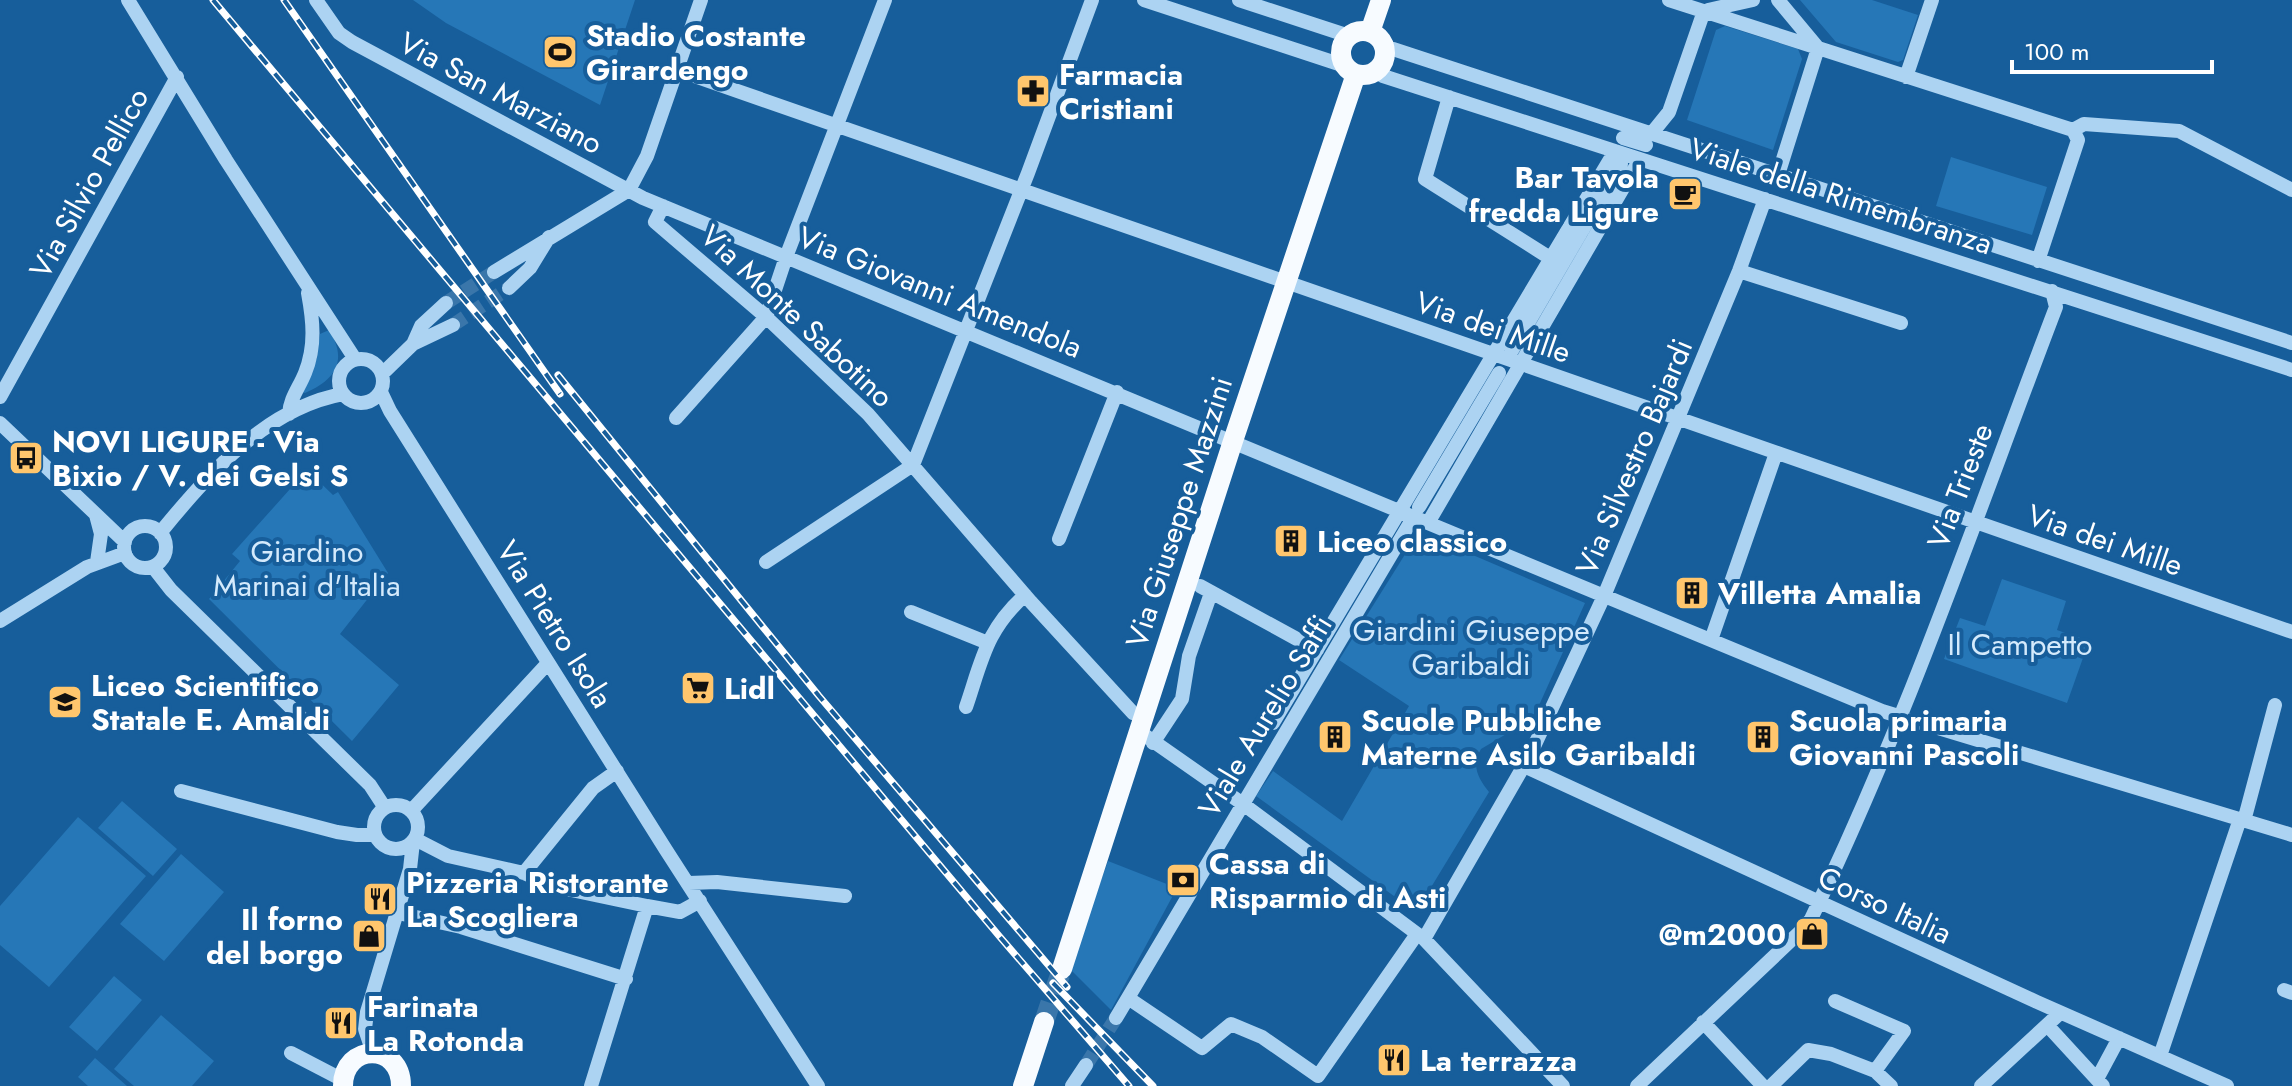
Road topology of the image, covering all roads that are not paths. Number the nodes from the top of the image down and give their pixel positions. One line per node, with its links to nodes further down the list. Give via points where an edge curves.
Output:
1 (128, 0): 20 (street)
2 (701, 0): 18 (street)
3 (885, 0): 23 (street)
4 (1092, 0): 29 (street)
5 (1144, 0): 19 (street, Viale della Rimembranza)
6 (1239, 0): 15 (street)
7 (1381, 0): 14 (main road)
8 (1669, 0): 13 (street)
9 (1753, 0): 13 (street)
10 (1778, 0): 17 (street)
11 (1932, 0): 21 (street)
12 (317, 2): 27 (street, Via San Marziano, via 352,42)
13 (1704, 11): 17 (street); 25 (street, via 1669,112)
14 (1370, 32): 15 (main road); 16 (main road)
15 (1349, 36): 19 (main road, via 1340,53)
16 (1384, 48): 19 (main road, via 1383,61); 25 (street, Viale della Rimembranza)
17 (1818, 48): 21 (street); 26 (street)
18 (677, 70): 23 (street, Via dei Mille); 27 (street, via 647,156)
19 (1358, 70): 22 (street, Viale della Rimembranza); 39 (main road, Via Giuseppe Mazzini)
20 (177, 77): 40 (street); 61 (street, Via Silvio Pellico)
21 (1906, 77): 24 (street)
22 (1449, 97): 25 (street, Viale della Rimembranza); 34 (street, via 1425,179)
23 (837, 125): 29 (street, Via dei Mille); 33 (street)
24 (2073, 130): 28 (street, via 2084,124 2179,131); 35 (street, via 2078,140)
25 (1633, 145): 26 (street, Viale della Rimembranza); 30 (street, Viale della Rimembranza); 34 (street); 51 (street); 54 (street)
26 (1778, 175): 35 (street, Viale della Rimembranza)
27 (629, 190): 31 (street, Via Giovanni Amendola); 32 (street)
28 (2292, 190)
29 (1020, 191): 39 (street, Via dei Mille); 48 (street)
30 (1765, 199): 37 (street, Via Silvestro Bajardi); 41 (street, Viale della Rimembranza)
31 (663, 206): 33 (street, Via Giovanni Amendola); 45 (street, Via Monte Sabotino, via 655,222)
32 (549, 237): 38 (street); 42 (street, via 530,268)
33 (786, 257): 45 (street); 48 (street, Via Giovanni Amendola)
34 (1550, 258): 52 (street)
35 (2037, 260): 36 (street, Viale della Rimembranza); 41 (street, via 2029,274)
36 (2069, 270): 43 (street, Via Trieste, via 2069,284); 49 (street, Viale della Rimembranza)
37 (1739, 271): 46 (street); 64 (street, Via Silvestro Bajardi)
38 (494, 272)
39 (1286, 283): 52 (street, Via dei Mille); 66 (main road, Via Giuseppe Mazzini)
40 (306, 284): 53 (street); 62 (street, via 314,324 311,349)
41 (2033, 285): 43 (street, Viale della Rimembranza)
42 (509, 288)
43 (2055, 292): 55 (street, Viale della Rimembranza); 72 (street, Via Trieste, via 2056,307)
44 (446, 303): 50 (street, via 421,326)
45 (766, 317): 63 (street); 68 (street, Via Monte Sabotino)
46 (1901, 323)
47 (453, 325): 50 (street)
48 (967, 331): 59 (street, Via Giovanni Amendola); 68 (street)
49 (2292, 343)
50 (413, 344): 57 (street)
51 (1511, 352)
52 (1493, 355): 54 (street, Via dei Mille); 70 (street)
53 (355, 359): 57 (street, via 372,361); 60 (street, via 342,370)
54 (1521, 365): 64 (street, Via dei Mille); 74 (street)
55 (2292, 370)
56 (1499, 373): 69 (street)
57 (382, 374): 58 (street)
58 (381, 392): 60 (street, via 363,404); 89 (street, Via Pietro Isola)
59 (1117, 392): 66 (street, Via Giovanni Amendola); 76 (street)
60 (343, 394): 62 (street)
61 (0, 397)
62 (289, 414): 75 (street, via 205,480)
63 (676, 418)
64 (1679, 419): 67 (street, Via dei Mille); 82 (street, Via Silvestro Bajardi)
65 (0, 423): 71 (street)
66 (1233, 441): 70 (street, Via Giovanni Amendola); 94 (main road, Via Giuseppe Mazzini)
67 (1776, 453): 72 (street, Via dei Mille); 86 (street)
68 (913, 465): 79 (street); 81 (street, Via Monte Sabotino)
69 (1419, 507)
70 (1399, 511): 74 (street, Via Giovanni Amendola); 88 (street)
71 (96, 514): 77 (street); 78 (street, via 101,534)
72 (1974, 522): 85 (street, Via dei Mille); 92 (street, Via Trieste)
73 (1410, 523): 99 (street, Viale Aurelio Saffi)
74 (1428, 523): 82 (street, Via Giovanni Amendola)
75 (160, 533): 77 (street, via 140,527 128,535); 80 (street, via 165,555)
76 (1059, 539)
77 (125, 548): 78 (street); 80 (street, via 136,566)
78 (97, 562): 84 (street)
79 (766, 562)
80 (153, 567): 98 (street, via 370,785)
81 (1025, 595): 87 (street, via 1004,614); 94 (street, Via Monte Sabotino)
82 (1604, 596): 86 (street, Via Giovanni Amendola); 95 (street, Via Silvestro Bajardi)
83 (911, 612): 87 (street)
84 (0, 621)
85 (2291, 630)
86 (1711, 640): 92 (street, Via Giovanni Amendola)
87 (988, 643): 91 (street)
88 (1317, 650): 93 (street); 94 (street, via 1206,590 1182,699)
89 (548, 663): 96 (street, Via Pietro Isola); 100 (street)
90 (2275, 705): 101 (street)
91 (966, 707)
92 (1899, 717): 101 (street, Via Giovanni Amendola); 109 (street, Via Trieste)
93 (1273, 723)
94 (1146, 731): 99 (street, Via Monte Sabotino); 113 (main road, Via Giuseppe Mazzini)
95 (1524, 766): 109 (street, Corso Italia); 112 (street, Via Silvestro Bajardi)
96 (617, 771): 105 (street, via 593,788); 106 (street, Via Pietro Isola)
97 (181, 791): 102 (street, via 337,832)
98 (385, 808): 100 (street, via 398,805); 102 (street, via 376,817)
99 (1249, 808): 112 (street, Via Monte Sabotino); 115 (street, Viale Aurelio Saffi)
100 (411, 811): 104 (street, via 418,822)
101 (2242, 820): 103 (street, Via Giovanni Amendola); 125 (street)
102 (375, 835): 104 (street, via 395,850)
103 (2292, 835)
104 (414, 841): 105 (street, via 448,856); 111 (street)
105 (524, 873): 110 (street, via 557,887)
106 (689, 883): 107 (street); 108 (street, Via Pietro Isola)
107 (845, 896)
108 (700, 901): 110 (street, via 680,912); 132 (street, Via Pietro Isola)
109 (1819, 902): 117 (street, Corso Italia); 120 (street, Via Trieste, via 1803,929)
110 (647, 906): 114 (street)
111 (398, 913): 114 (street, via 461,927); 124 (street, via 367,1012 365,1029)
112 (1420, 936): 115 (street, Via Silvestro Bajardi, via 1318,1076 1249,1030 1231,1024 1202,1048); 135 (street, Via Monte Sabotino)
113 (1062, 969)
114 (626, 979): 131 (street)
115 (1128, 998): 118 (street, Viale Aurelio Saffi)
116 (1835, 1001): 127 (street, via 1904,1031)
117 (2060, 1013): 121 (street); 122 (street, Corso Italia)
118 (1116, 1018)
119 (1044, 1022): 133 (main road)
120 (1703, 1022): 136 (street, Via Trieste); 137 (street)
121 (2047, 1025): 128 (street); 140 (street)
122 (2119, 1038): 125 (street, Corso Italia); 128 (street)
123 (291, 1053): 129 (street)
124 (373, 1053): 129 (main road, via 349,1063); 130 (main road, via 396,1066)
125 (2160, 1056): 141 (street, Corso Italia)
126 (1086, 1065): 134 (street)
127 (1875, 1071): 138 (street, via 1808,1050); 139 (street)
128 (2100, 1082)
129 (343, 1083)
130 (401, 1086)
131 (591, 1086)
132 (818, 1086)
133 (1023, 1086)
134 (1072, 1086)
135 (1563, 1086)
136 (1637, 1086)
137 (1763, 1086)
138 (1771, 1086)
139 (1891, 1086)
140 (1981, 1086)
141 (2227, 1086)

